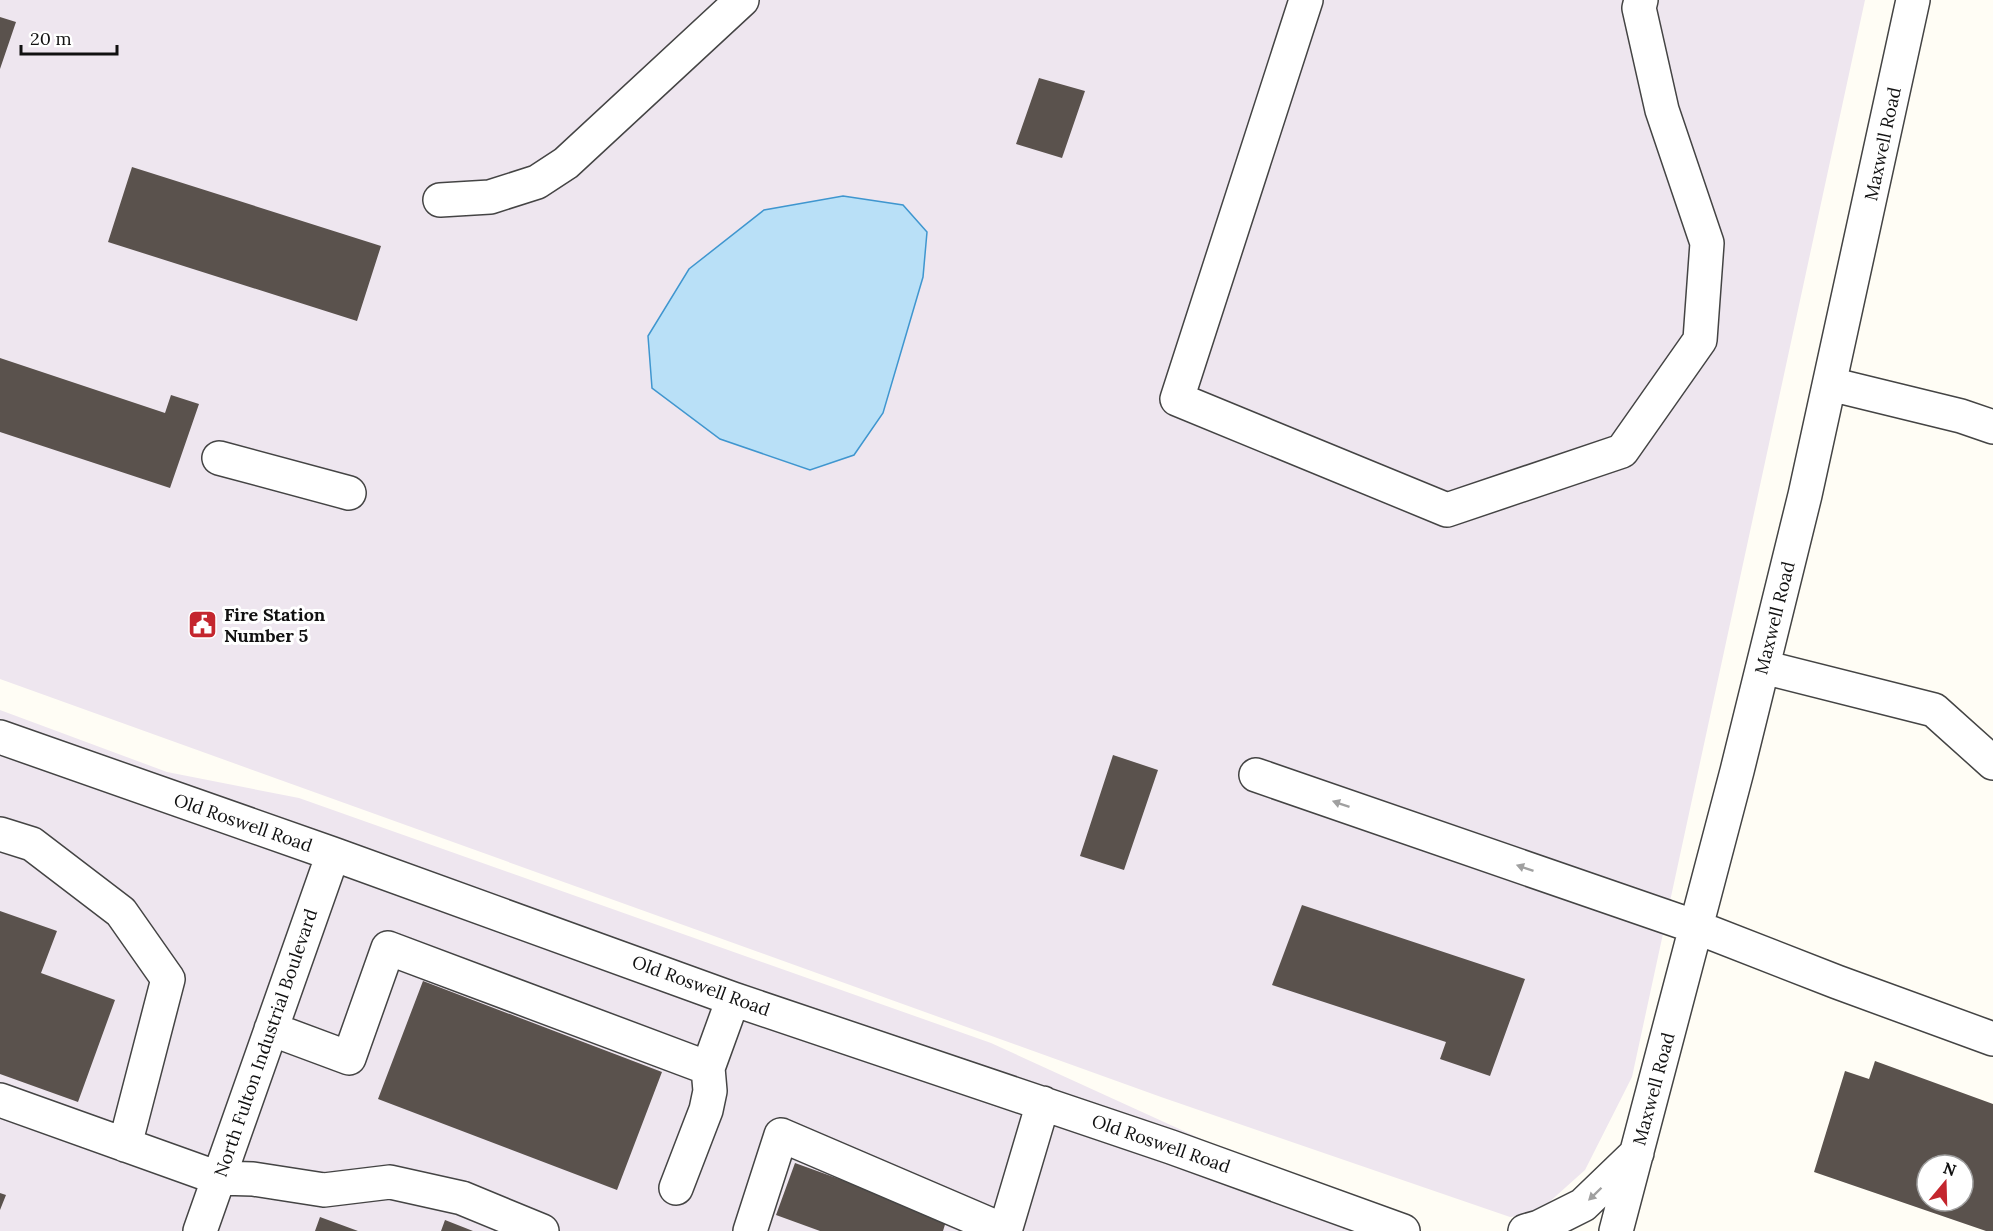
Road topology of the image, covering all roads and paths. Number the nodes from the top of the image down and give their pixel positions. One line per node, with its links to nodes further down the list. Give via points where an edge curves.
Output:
1 (742, 0): 5 (street, via 566,163 537,182 490,197)
2 (1306, 0): 3 (street, via 1176,399 1447,510 1622,451 1701,340 1707,243 1662,110 1639,8)
3 (1641, 0)
4 (1913, 0): 6 (street, Maxwell Road)
5 (440, 200)
6 (1830, 384): 7 (street); 10 (street, Maxwell Road)
7 (1993, 426)
8 (219, 458): 9 (street)
9 (349, 493)
10 (1763, 667): 12 (street, via 1934,710); 16 (street, Maxwell Road)
11 (0, 737): 15 (street, Old Roswell Road)
12 (1993, 763)
13 (1256, 775): 16 (street, one-way to 13)
14 (0, 834): 23 (street, via 32,844 121,912 168,979)
15 (333, 854): 17 (street, Old Roswell Road); 18 (street, North Fulton Industrial Boulevard)
16 (1696, 927): 19 (street); 24 (street, Maxwell Road)
17 (733, 999): 20 (street); 22 (street, Old Roswell Road)
18 (271, 1029): 20 (street, via 349,1058 388,948); 25 (street, North Fulton Industrial Boulevard)
19 (1993, 1039)
20 (708, 1068): 26 (street, via 710,1091 706,1110)
21 (0, 1100): 23 (street)
22 (1043, 1103): 30 (street); 31 (street, Old Roswell Road)
23 (125, 1145): 25 (street)
24 (1637, 1153): 32 (street, one-way to 32, via 1583,1205); 33 (street, Maxwell Road)
25 (218, 1178): 27 (street, North Fulton Industrial Boulevard); 28 (street, via 324,1190 390,1182 462,1198)
26 (676, 1188)
27 (200, 1231)
28 (542, 1231)
29 (750, 1231): 30 (street, via 781,1135)
30 (1005, 1231)
31 (1403, 1231)
32 (1525, 1231)
33 (1616, 1231)

